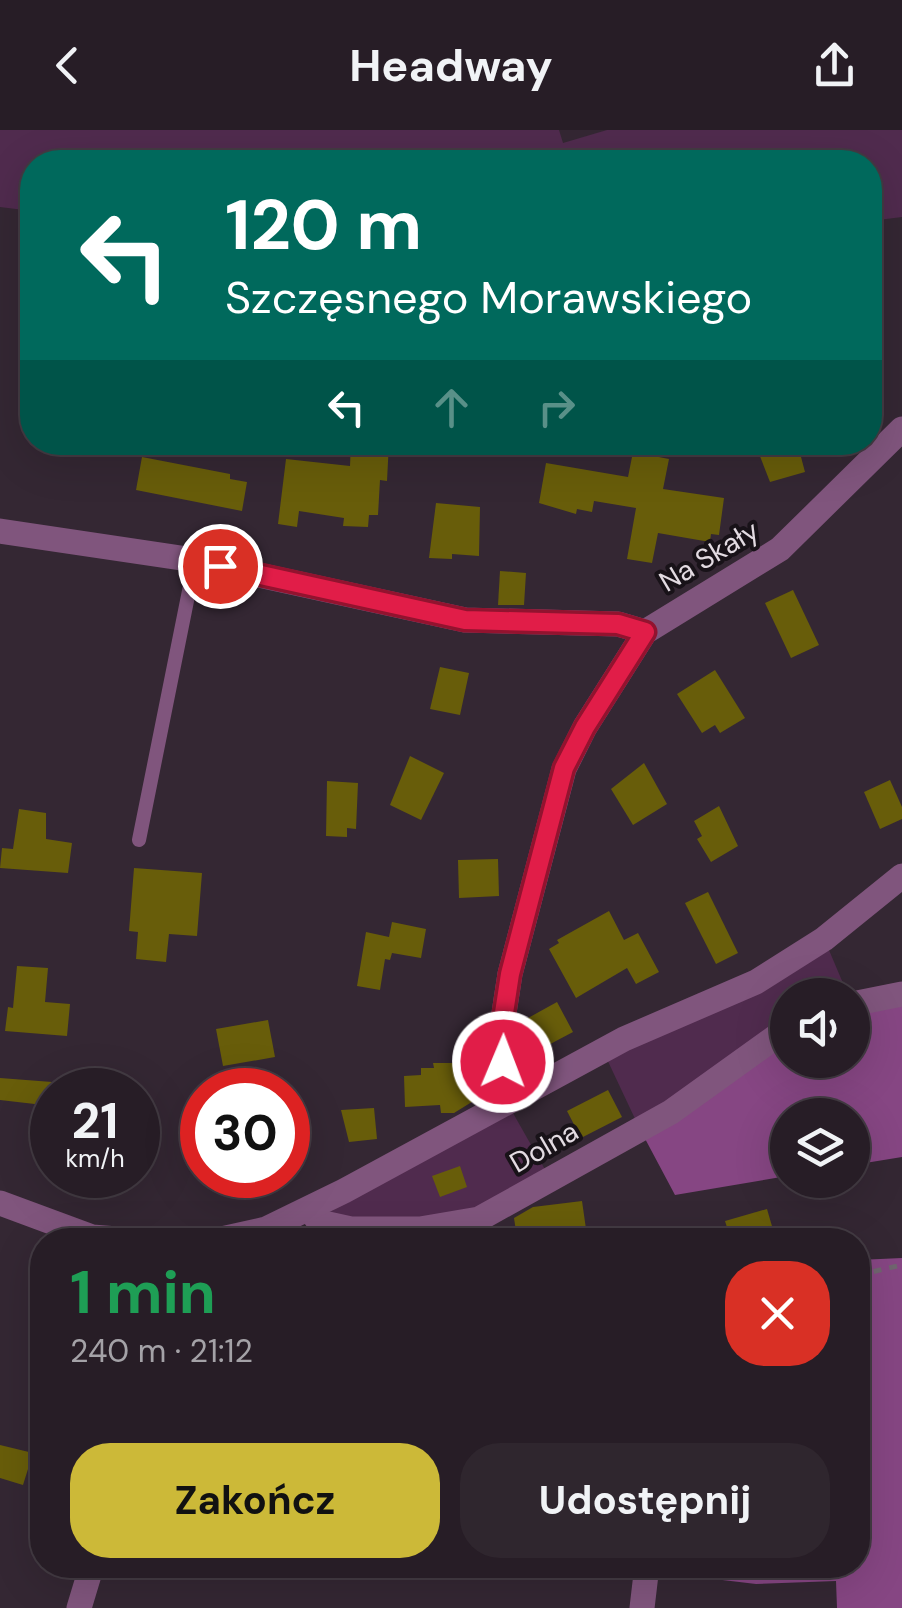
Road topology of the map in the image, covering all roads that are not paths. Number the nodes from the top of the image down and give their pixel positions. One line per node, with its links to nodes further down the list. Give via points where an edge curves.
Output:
1 (902, 429): 2 (street, Na Skały)
2 (882, 449)
3 (875, 455): 6 (street, Na Skały, via 780,548)
4 (0, 532): 5 (street)
5 (195, 561): 6 (street, via 465,620 618,624); 7 (lane)
6 (645, 632): 12 (street, Na Skały, via 564,768 505,1000)
7 (138, 840)
8 (902, 876): 12 (street, via 771,974 624,1039)
9 (902, 994): 10 (street)
10 (870, 1000)
11 (770, 1041): 18 (street, Dolna, via 671,1112 478,1220)
12 (505, 1102): 14 (street)
13 (0, 1203): 15 (street)
14 (309, 1208): 16 (street); 17 (street, Dolna, via 319,1222)
15 (68, 1228)
16 (266, 1228)
17 (343, 1228)
18 (426, 1228)
19 (88, 1578): 21 (street)
20 (646, 1578): 22 (street)
21 (80, 1608)
22 (642, 1608)

